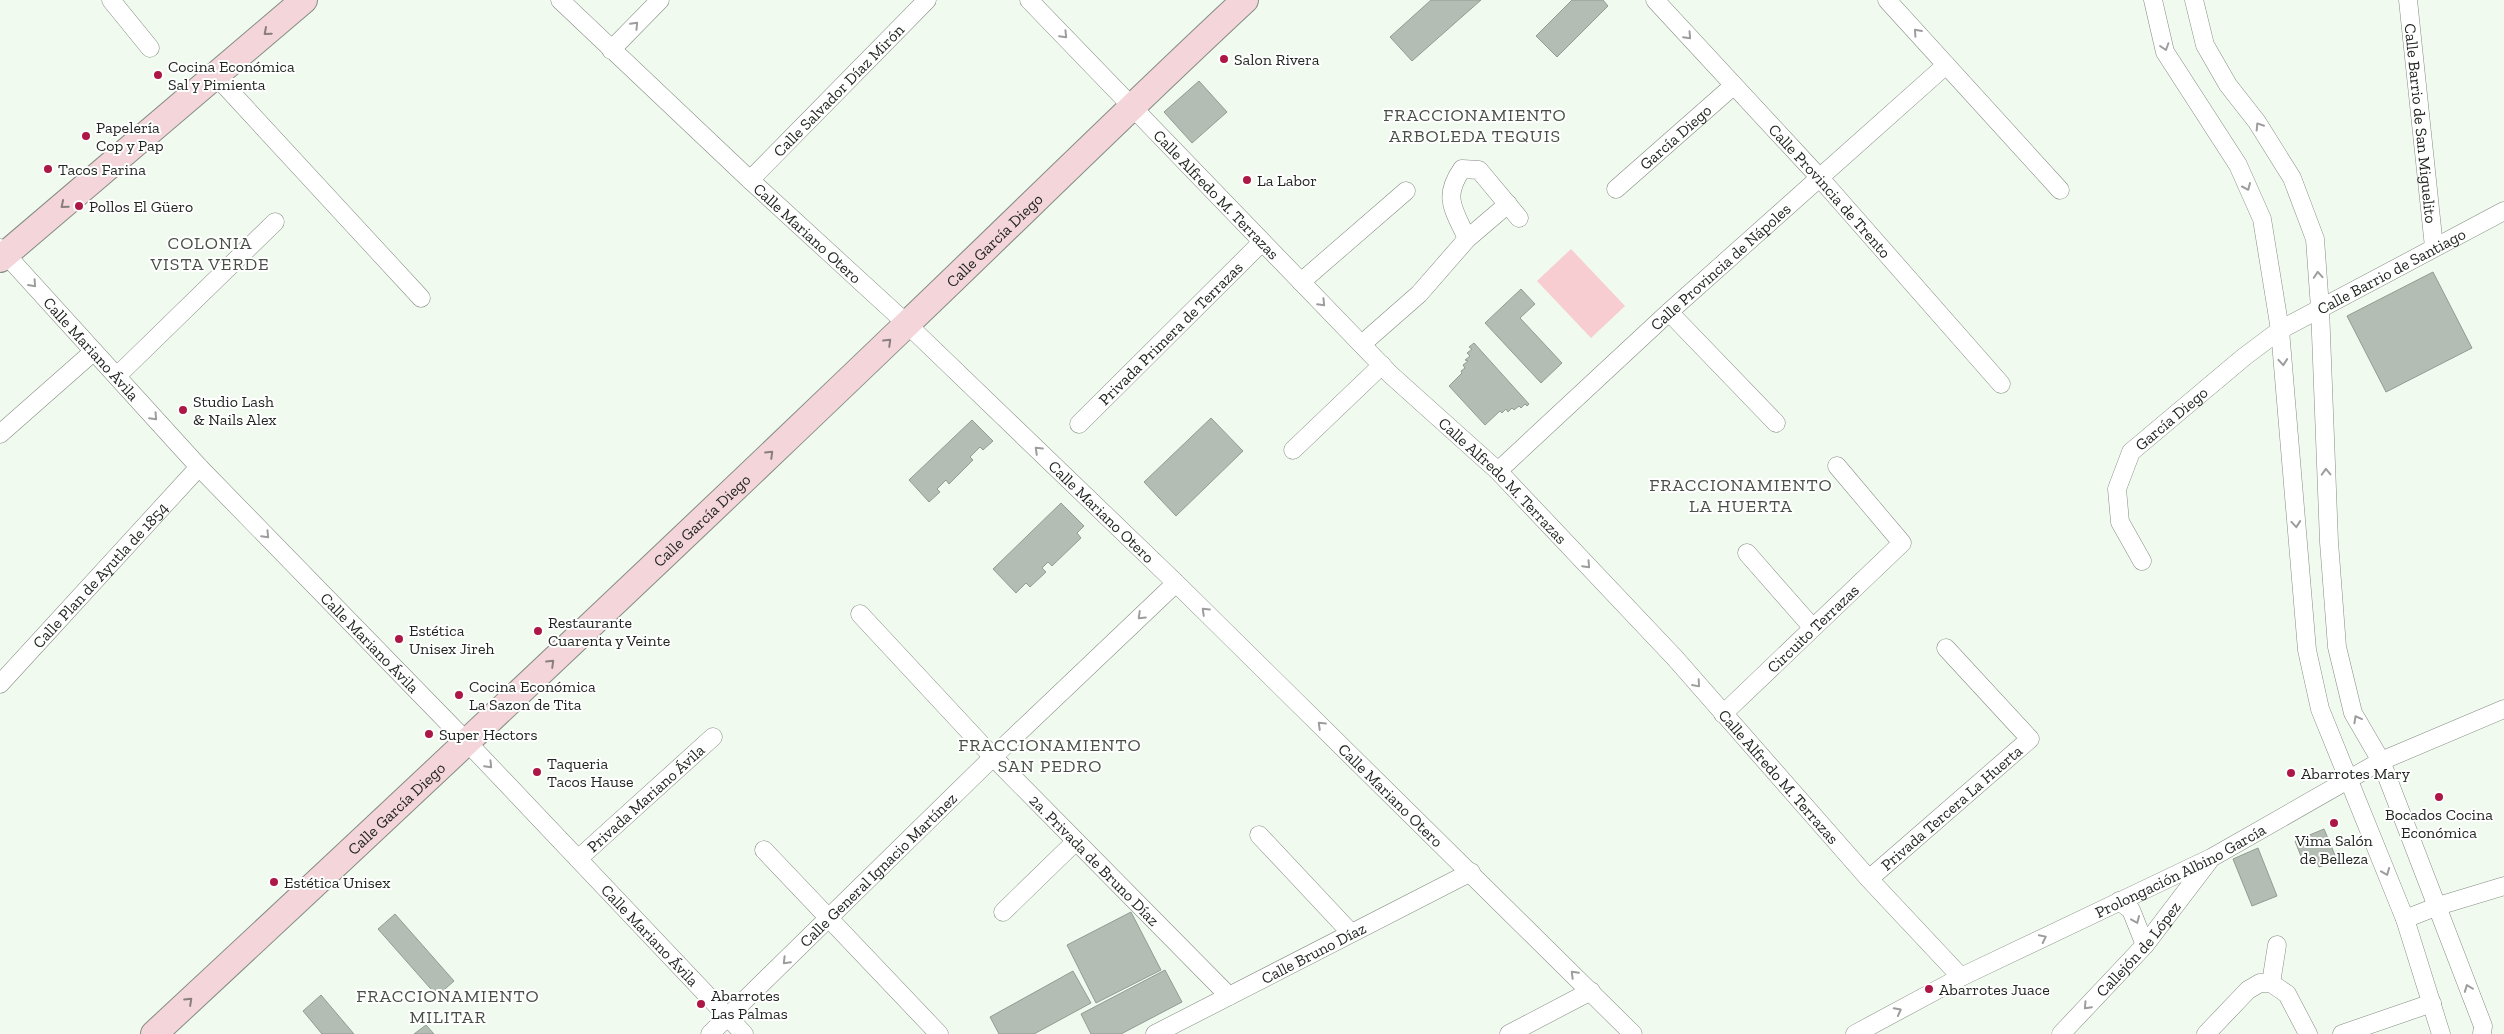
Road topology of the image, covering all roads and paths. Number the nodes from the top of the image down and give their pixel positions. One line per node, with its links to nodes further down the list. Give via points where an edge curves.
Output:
1 (111, 0): 13 (street)
2 (304, 0): 16 (street, one-way to 16)
3 (560, 0): 14 (street, Calle Mariano Otero)
4 (660, 0): 14 (street, one-way to 4)
5 (927, 0): 20 (street, Calle Salvador Díaz Mirón)
6 (1029, 0): 18 (street, Calle Alfredo M. Terrazas, one-way to 18)
7 (1245, 0): 18 (street, Calle García Diego)
8 (1655, 0): 17 (street, Calle Provincia de Trento, one-way to 17)
9 (1887, 0): 15 (street, one-way to 9)
10 (2153, 0): 37 (street, one-way to 37, via 2165,52 2238,165 2262,219)
11 (2408, 0): 30 (street, Calle Barrio de San Miguelito)
12 (2191, 2): 34 (street, one-way to 12, via 2315,239 2292,178 2257,122 2228,85 2205,45)
13 (150, 48)
14 (611, 50): 20 (street, Calle Mariano Otero)
15 (1946, 65): 19 (street, Calle Provincia de Nápoles); 22 (street)
16 (216, 76): 31 (street, one-way to 31); 33 (street)
17 (1733, 86): 19 (street, Calle Provincia de Trento); 21 (street, García Diego)
18 (1132, 105): 29 (street, Calle Alfredo M. Terrazas); 36 (street, Calle García Diego)
19 (1819, 177): 35 (street, Calle Provincia de Nápoles); 42 (street, Calle Provincia de Trento)
20 (750, 180): 36 (street, Calle Mariano Otero)
21 (1616, 189)
22 (2060, 190)
23 (1406, 191): 32 (street)
24 (1508, 204): 26 (street); 28 (street); 28 (street, via 1479,170 1462,169 1452,184 1450,199)
25 (2504, 211): 30 (street, Calle Barrio de Santiago)
26 (1520, 218)
27 (275, 222): 41 (street)
28 (1467, 239): 38 (street, via 1419,294)
29 (1262, 242): 32 (street, Calle Alfredo M. Terrazas); 44 (street, Privada Primera de Terrazas)
30 (2434, 247): 34 (street, Calle Barrio de Santiago)
31 (2, 254): 39 (street, Calle Mariano Ávila, one-way to 39)
32 (1301, 282): 38 (street, Calle Alfredo M. Terrazas, one-way to 38)
33 (421, 298)
34 (2320, 308): 37 (street, Calle Barrio de Santiago); 62 (street, one-way to 34, via 2353,713 2337,647 2329,542)
35 (1669, 312): 43 (street); 49 (street, Calle Provincia de Nápoles)
36 (907, 324): 52 (street, Calle Mariano Otero, one-way to 36); 60 (street, Calle García Diego, one-way to 36)
37 (2280, 330): 51 (street, García Diego, via 2131,452 2117,489 2119,514 2120,522); 63 (street, one-way to 63, via 2307,650 2320,708)
38 (1362, 344): 40 (street, Calle Alfredo M. Terrazas)
39 (93, 352): 41 (street, Calle Mariano Ávila); 45 (street)
40 (1382, 365): 46 (street); 49 (street, Calle Alfredo M. Terrazas)
41 (116, 376): 48 (street, Calle Mariano Ávila, one-way to 48)
42 (2001, 384)
43 (1776, 423)
44 (1079, 424)
45 (0, 434)
46 (1293, 450)
47 (1838, 466): 54 (street, Circuito Terrazas, via 1902,543)
48 (199, 467): 56 (street, Calle Plan de Ayutla de 1854); 60 (street, Calle Mariano Ávila, one-way to 60)
49 (1498, 471): 58 (street, Calle Alfredo M. Terrazas, one-way to 58, via 1675,658)
50 (1747, 553): 54 (street)
51 (2142, 561)
52 (1176, 582): 61 (street, Calle General Ignacio Martínez, one-way to 61); 69 (street, Calle Mariano Otero, one-way to 52)
53 (860, 614): 61 (street, 2a. Privada de Bruno Díaz)
54 (1812, 627): 58 (street, Circuito Terrazas)
55 (1946, 648): 70 (street, Privada Tercera La Huerta, via 2030,739)
56 (0, 684)
57 (2504, 709): 62 (street, Prolongación Albino García)
58 (1723, 714): 70 (street, Calle Alfredo M. Terrazas)
59 (713, 737): 68 (street, Privada Mariano Ávila)
60 (468, 743): 68 (street, Calle Mariano Ávila, one-way to 68); 86 (street, Calle García Diego, one-way to 60)
61 (993, 758): 65 (street, 2a. Privada de Bruno Díaz); 75 (street, Calle General Ignacio Martínez)
62 (2381, 761): 63 (street, Prolongación Albino García); 73 (street)
63 (2349, 778): 67 (street, Prolongación Albino García); 76 (street, one-way to 76)
64 (1259, 835): 77 (street)
65 (1076, 841): 74 (street); 83 (street, 2a. Privada de Bruno Díaz)
66 (764, 850): 75 (street)
67 (2211, 858): 72 (street, Prolongación Albino García); 78 (street, Callejón de López)
68 (578, 859): 85 (street, Calle Mariano Ávila)
69 (1471, 872): 77 (street, Calle Bruno Díaz); 82 (street, Calle Mariano Otero, one-way to 69)
70 (1869, 879): 80 (street, Calle Alfredo M. Terrazas)
71 (2504, 886): 73 (street)
72 (2119, 901): 78 (street, one-way to 78, via 2132,910); 80 (street, Prolongación Albino García, one-way to 72)
73 (2438, 906): 76 (street); 99 (street, one-way to 73, via 2483,1026)
74 (1003, 912)
75 (828, 918): 85 (street, Calle General Ignacio Martínez, one-way to 85); 89 (street)
76 (2405, 919): 84 (street)
77 (1351, 934): 83 (street, Calle Bruno Díaz)
78 (2145, 944): 94 (street, Callejón de López, one-way to 94)
79 (2277, 945): 81 (street)
80 (1961, 977): 93 (street, Prolongación Albino García, one-way to 80)
81 (2271, 983): 95 (street, via 2260,983 2248,990); 96 (street, via 2287,994)
82 (1591, 991): 91 (street); 92 (street, Calle Mariano Otero)
83 (1229, 996): 90 (street, Calle Bruno Díaz)
84 (2432, 1003): 97 (street); 98 (street)
85 (728, 1017): 87 (street, Calle General Ignacio Martínez); 88 (street, Calle Mariano Ávila)
86 (154, 1034)
87 (710, 1034)
88 (744, 1034)
89 (938, 1034)
90 (1155, 1034)
91 (1509, 1034)
92 (1632, 1034)
93 (1855, 1034)
94 (2061, 1034)
95 (2206, 1034)
96 (2308, 1034)
97 (2342, 1034)
98 (2441, 1034)
99 (2482, 1034)

